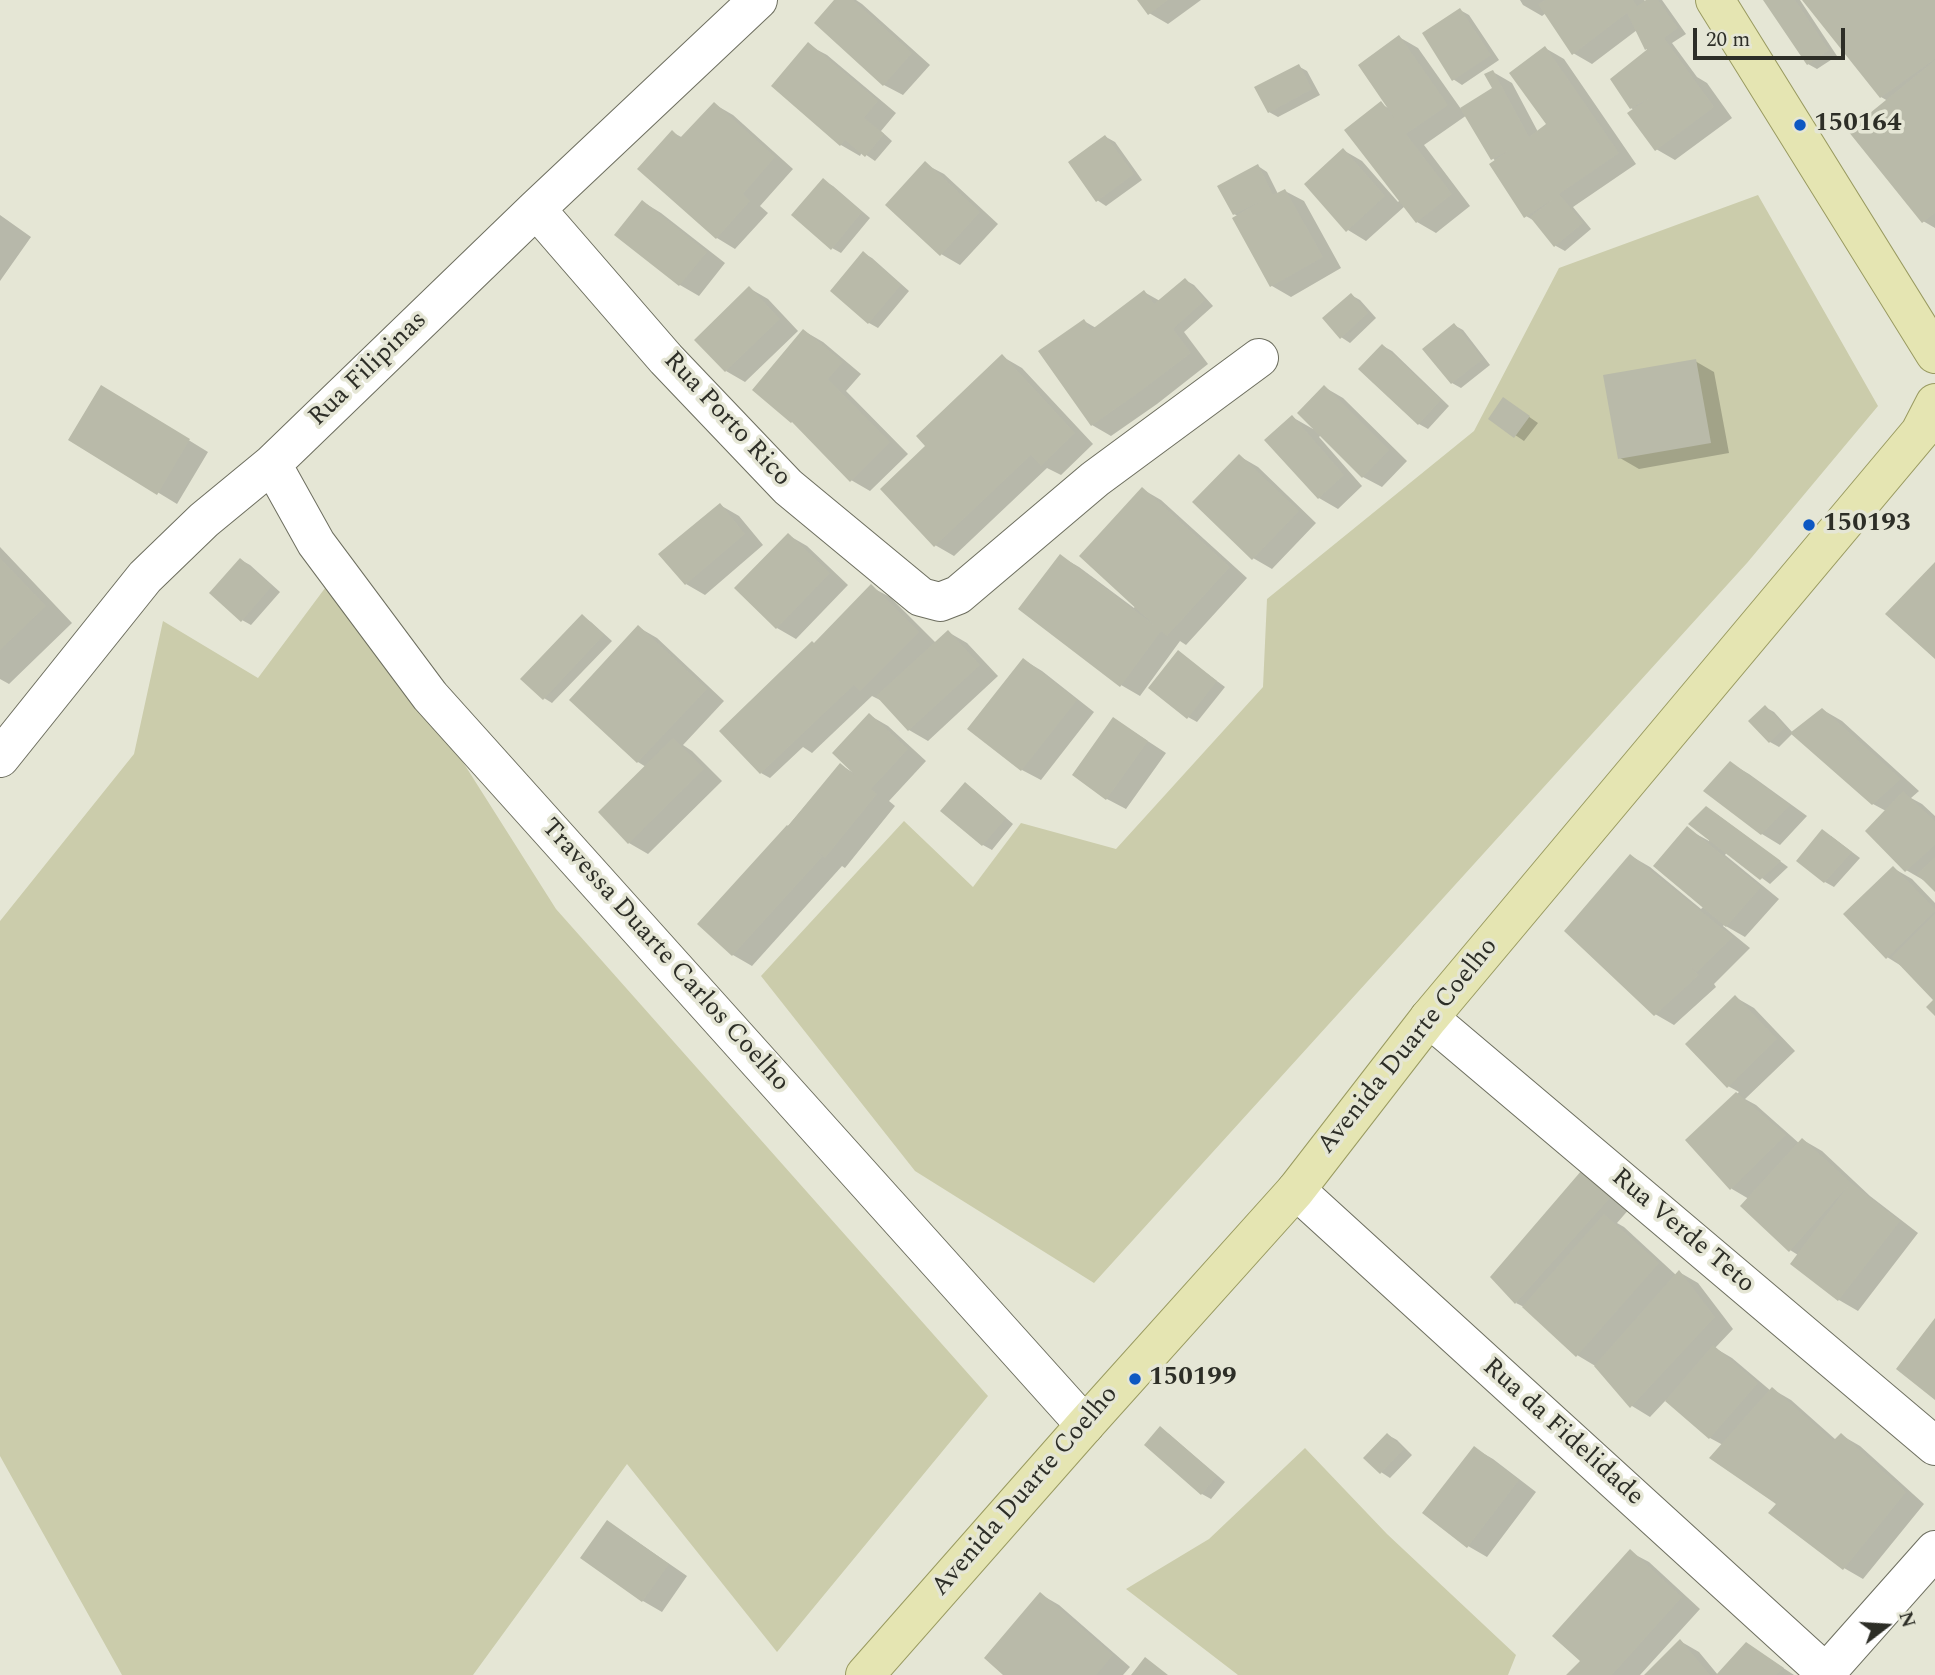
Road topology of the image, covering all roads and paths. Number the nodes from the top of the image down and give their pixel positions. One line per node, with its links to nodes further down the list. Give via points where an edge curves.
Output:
1 (758, 0): 3 (street, Rua Filipinas)
2 (1715, 0): 4 (main road)
3 (536, 209): 5 (street, Rua Porto Rico, via 666,359 788,487 921,597 940,602 958,596 1095,479); 7 (street, Rua Filipinas)
4 (1935, 354)
5 (1259, 358)
6 (1935, 403): 9 (main road, Avenida Duarte Coelho, via 1920,432)
7 (272, 464): 8 (street, Rua Filipinas, via 145,577); 11 (street, Travessa Duarte Carlos Coelho, via 316,543 430,696)
8 (0, 758)
9 (1429, 1018): 10 (main road, Avenida Duarte Coelho); 12 (street, Rua Verde Teto)
10 (1296, 1190): 11 (main road, Avenida Duarte Coelho); 14 (street, Rua da Fidelidade)
11 (1085, 1425): 15 (main road, Avenida Duarte Coelho)
12 (1935, 1446)
13 (1935, 1550): 14 (street)
14 (1826, 1674)
15 (865, 1675)

